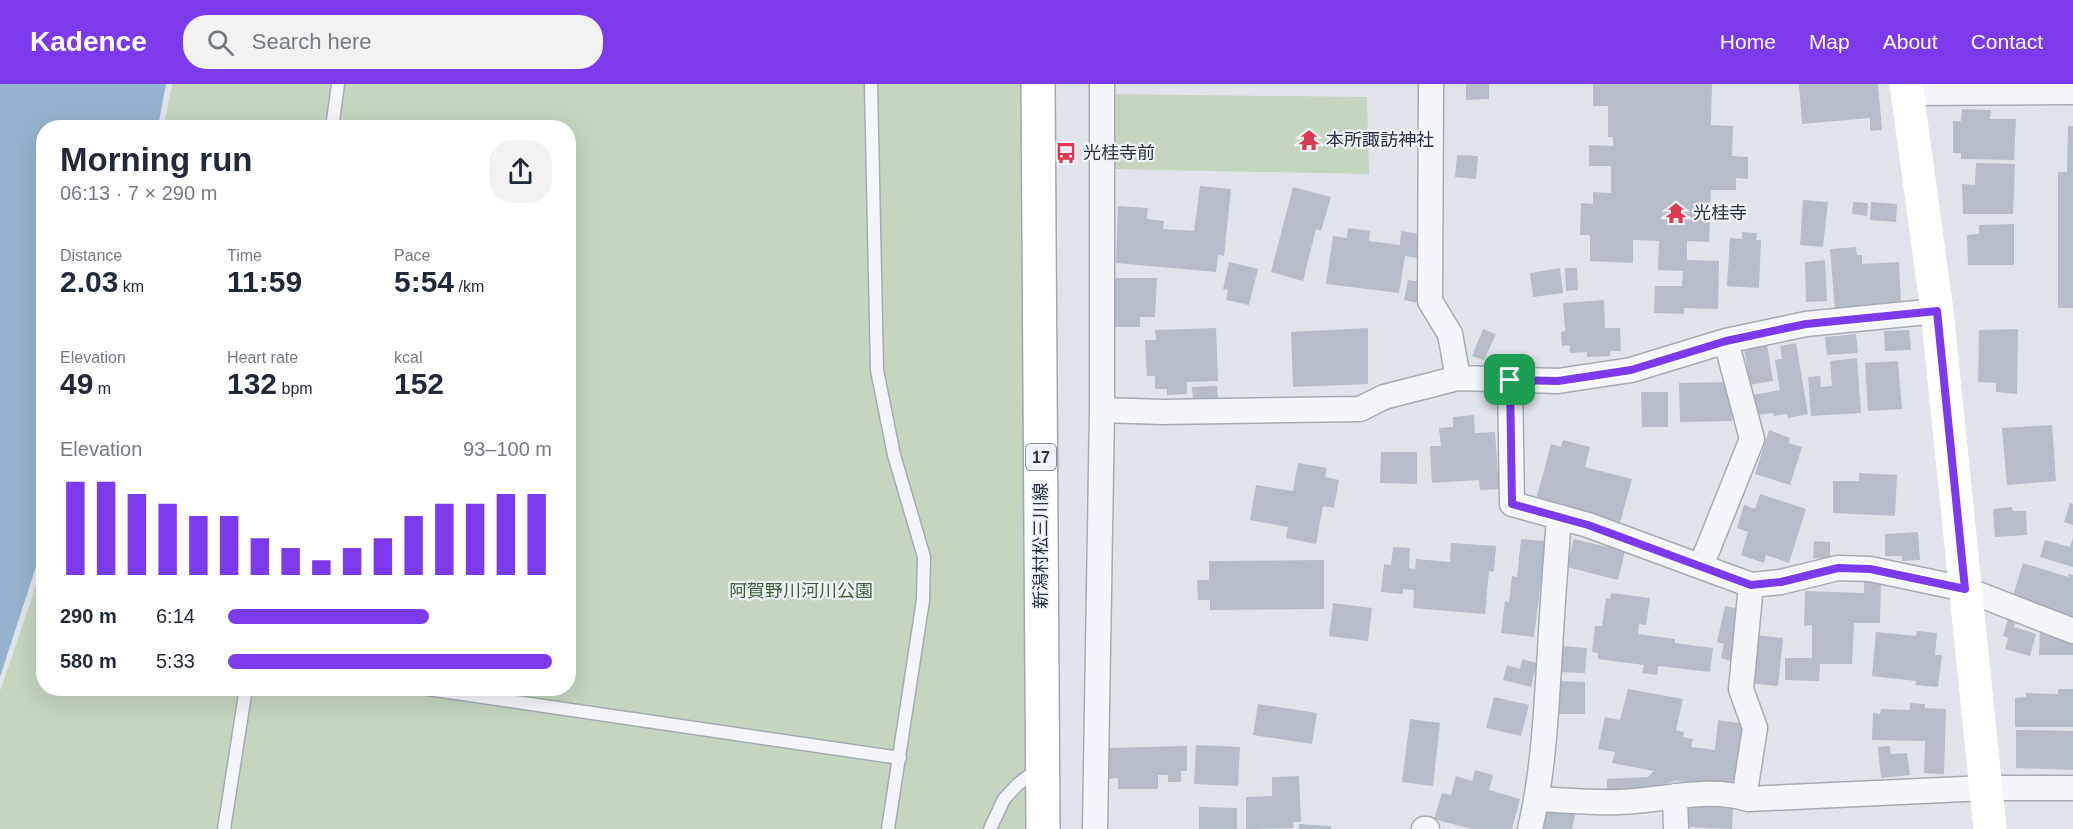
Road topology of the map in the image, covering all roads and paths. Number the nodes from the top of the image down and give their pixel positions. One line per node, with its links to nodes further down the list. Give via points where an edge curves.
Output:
1 (338, 84): 8 (lane)
2 (871, 84): 21 (lane, via 877,370 894,455 924,557 923,600)
3 (1038, 84): 22 (street, 新潟村松三川線 / 17)
4 (1102, 84): 13 (street)
5 (1431, 84): 11 (street, via 1430,301 1450,334)
6 (1906, 88): 7 (street); 9 (street)
7 (2073, 92)
8 (333, 120)
9 (1937, 311): 10 (street, via 1806,324); 17 (street)
10 (1726, 341): 12 (street, via 1631,370 1558,381); 15 (street, via 1752,439)
11 (1458, 378): 12 (street); 13 (street, via 1384,397 1360,409)
12 (1510, 380): 14 (street, via 1512,504)
13 (1102, 410): 32 (street)
14 (1559, 517): 15 (street); 27 (street, via 1546,723)
15 (1701, 566): 16 (street)
16 (1751, 585): 17 (street, via 1838,568 1870,569); 26 (street, via 1741,689 1755,728)
17 (1965, 589): 18 (street); 23 (street)
18 (2073, 631)
19 (245, 696): 28 (lane)
20 (477, 696): 21 (lane)
21 (900, 758): 29 (lane)
22 (1043, 765): 30 (lane, via 1004,799); 31 (street, 新潟村松三川線 / 17)
23 (1986, 788): 24 (street); 26 (street); 35 (street)
24 (2073, 788)
25 (1675, 796): 26 (street, via 1734,794); 27 (street, via 1620,802); 34 (street)
26 (1744, 798)
27 (1537, 799): 33 (street)
28 (224, 829)
29 (888, 829)
30 (990, 829)
31 (1043, 829)
32 (1095, 829)
33 (1530, 829)
34 (1676, 829)
35 (1990, 829)

